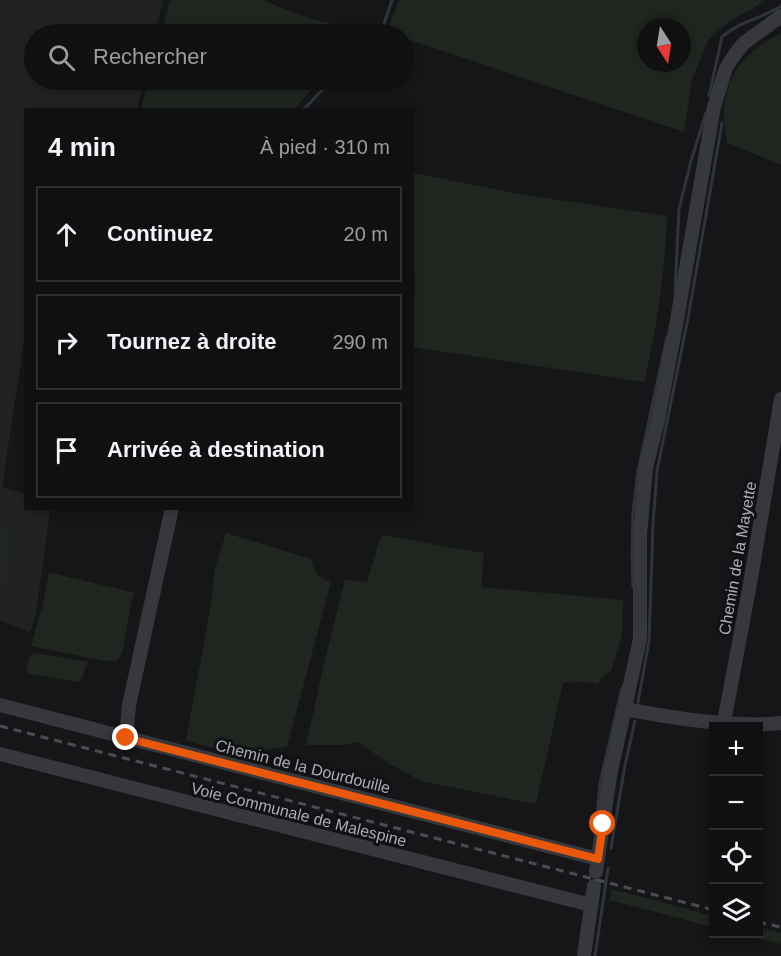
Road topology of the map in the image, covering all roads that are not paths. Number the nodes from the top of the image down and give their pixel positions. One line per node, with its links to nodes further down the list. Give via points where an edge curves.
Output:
1 (781, 16): 5 (street, via 735,54 726,68 714,107 677,320 646,468 640,535 640,639)
2 (781, 399): 6 (street, Chemin de la Mayette)
3 (172, 510): 9 (street, via 129,705)
4 (0, 705): 9 (street, Chemin de la Dourdouille)
5 (625, 709): 6 (street); 11 (street, via 610,776)
6 (724, 722)
7 (763, 723): 8 (street)
8 (781, 723)
9 (126, 738): 11 (street, Chemin de la Dourdouille)
10 (0, 754): 12 (street, Voie Communale de Malespine)
11 (596, 872): 12 (street)
12 (591, 904): 13 (street)
13 (584, 956)

